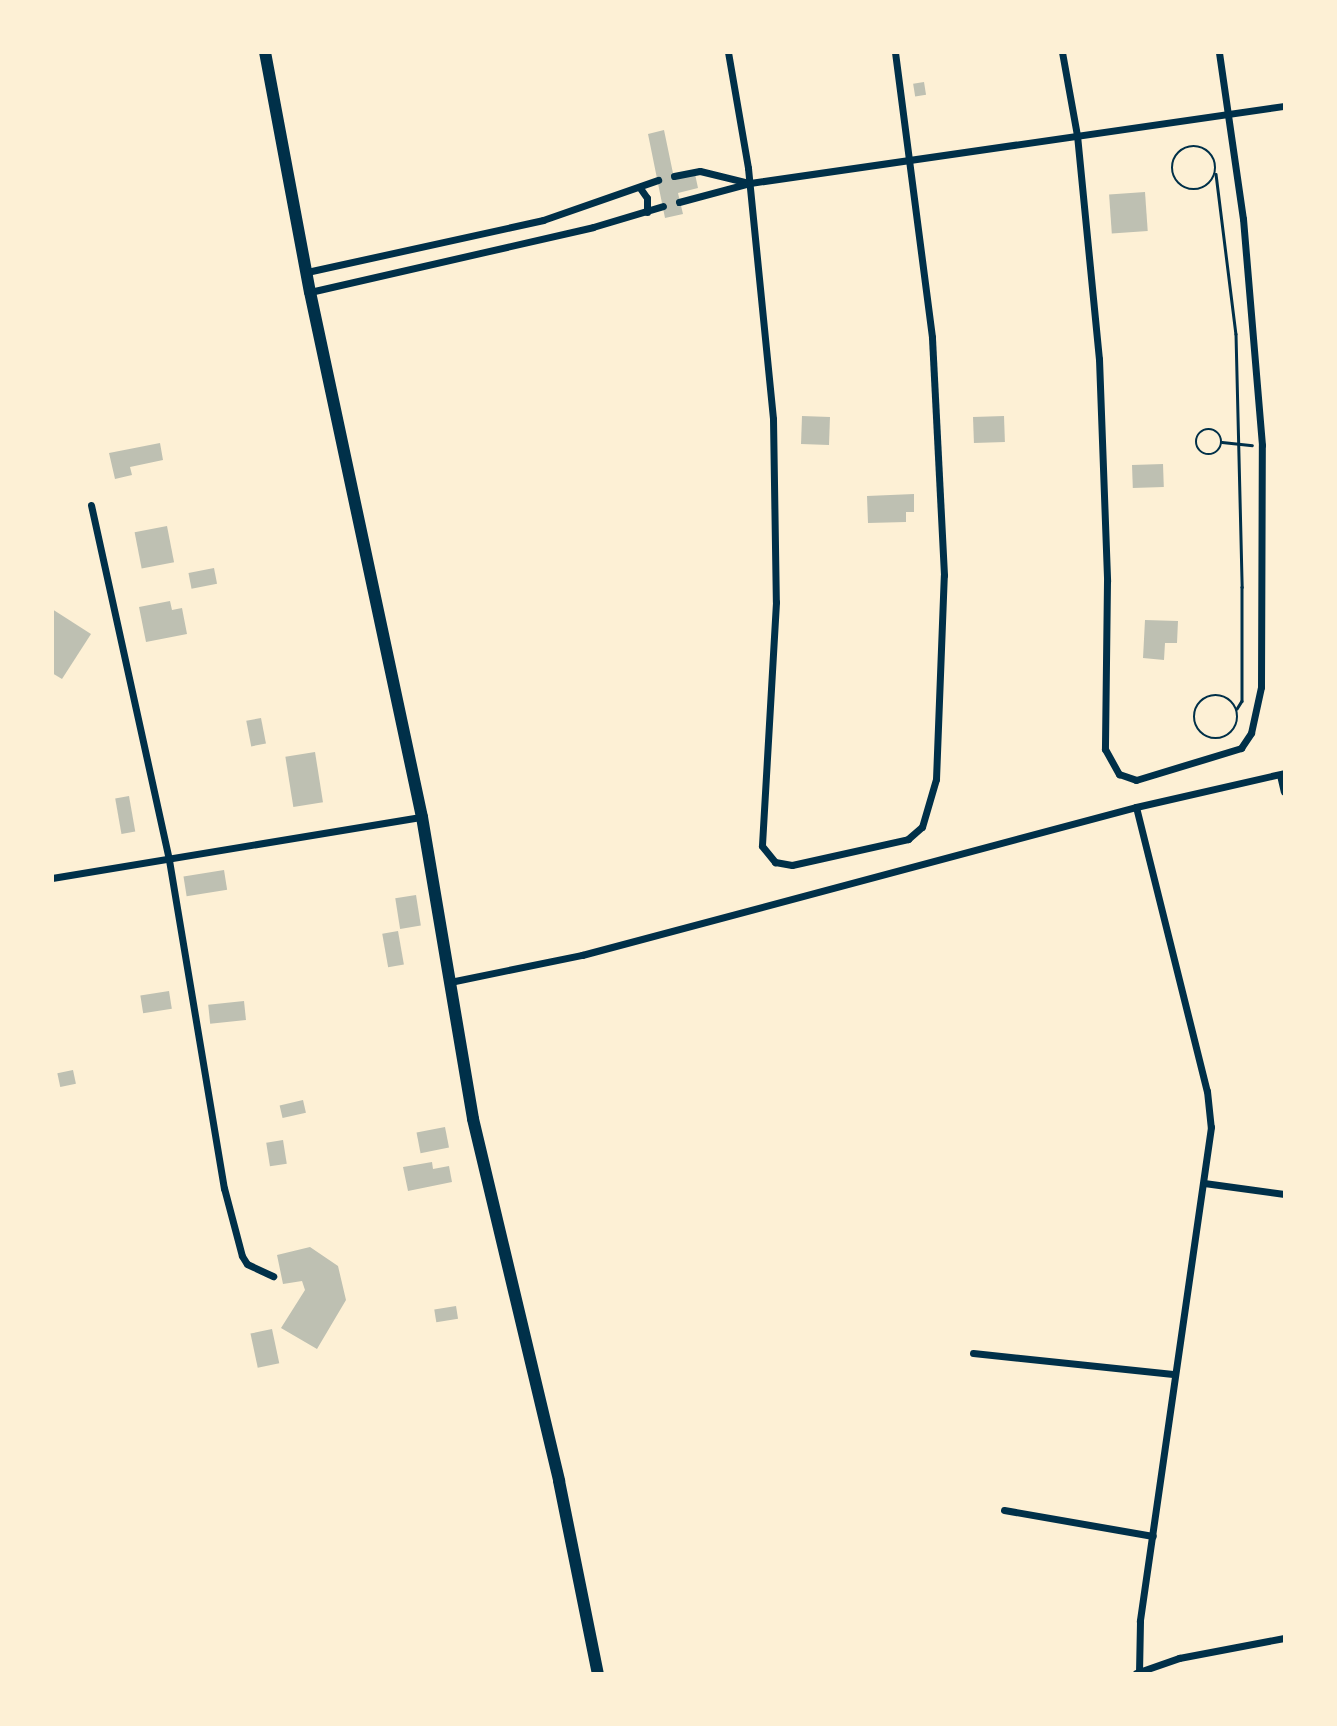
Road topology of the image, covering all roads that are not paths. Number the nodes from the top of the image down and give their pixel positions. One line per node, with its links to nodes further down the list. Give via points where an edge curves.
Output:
1 (265, 52): 17 (street)
2 (727, 52): 12 (street)
3 (895, 52): 9 (street)
4 (1062, 52): 8 (street)
5 (1219, 52): 7 (street)
6 (1284, 106): 7 (street)
7 (1230, 111): 8 (street); 8 (street, via 1262,445 1261,687 1251,733 1241,748 1136,780 1119,774 1105,749 1107,581 1099,359)
8 (1077, 135): 9 (street)
9 (912, 159): 12 (street); 12 (street, via 932,337 944,575 936,779 922,827 908,839 792,865 775,862 762,846 776,602 774,432)
10 (674, 176): 12 (street, via 700,171)
11 (658, 180): 13 (street)
12 (750, 183): 14 (street)
13 (640, 188): 16 (street, via 647,198); 17 (street, via 543,220)
14 (679, 202)
15 (663, 206): 16 (street)
16 (647, 212): 18 (street)
17 (307, 271): 18 (street)
18 (310, 292): 23 (street)
19 (90, 505): 24 (street)
20 (1282, 774): 21 (street); 22 (street)
21 (1284, 792)
22 (1136, 807): 26 (street, via 582,956); 27 (street, via 1207,1091 1212,1127)
23 (422, 817): 24 (street); 26 (street)
24 (169, 860): 25 (street); 29 (street, via 224,1188 242,1256 247,1264)
25 (52, 878)
26 (449, 982): 36 (street, via 473,1119 559,1481)
27 (1204, 1183): 28 (street); 31 (street)
28 (1284, 1194)
29 (273, 1276)
30 (972, 1353): 31 (street)
31 (1173, 1374): 33 (street, via 1168,1446)
32 (1004, 1510): 33 (street)
33 (1153, 1536): 35 (street)
34 (1284, 1638): 35 (street)
35 (1137, 1672)
36 (598, 1674)

